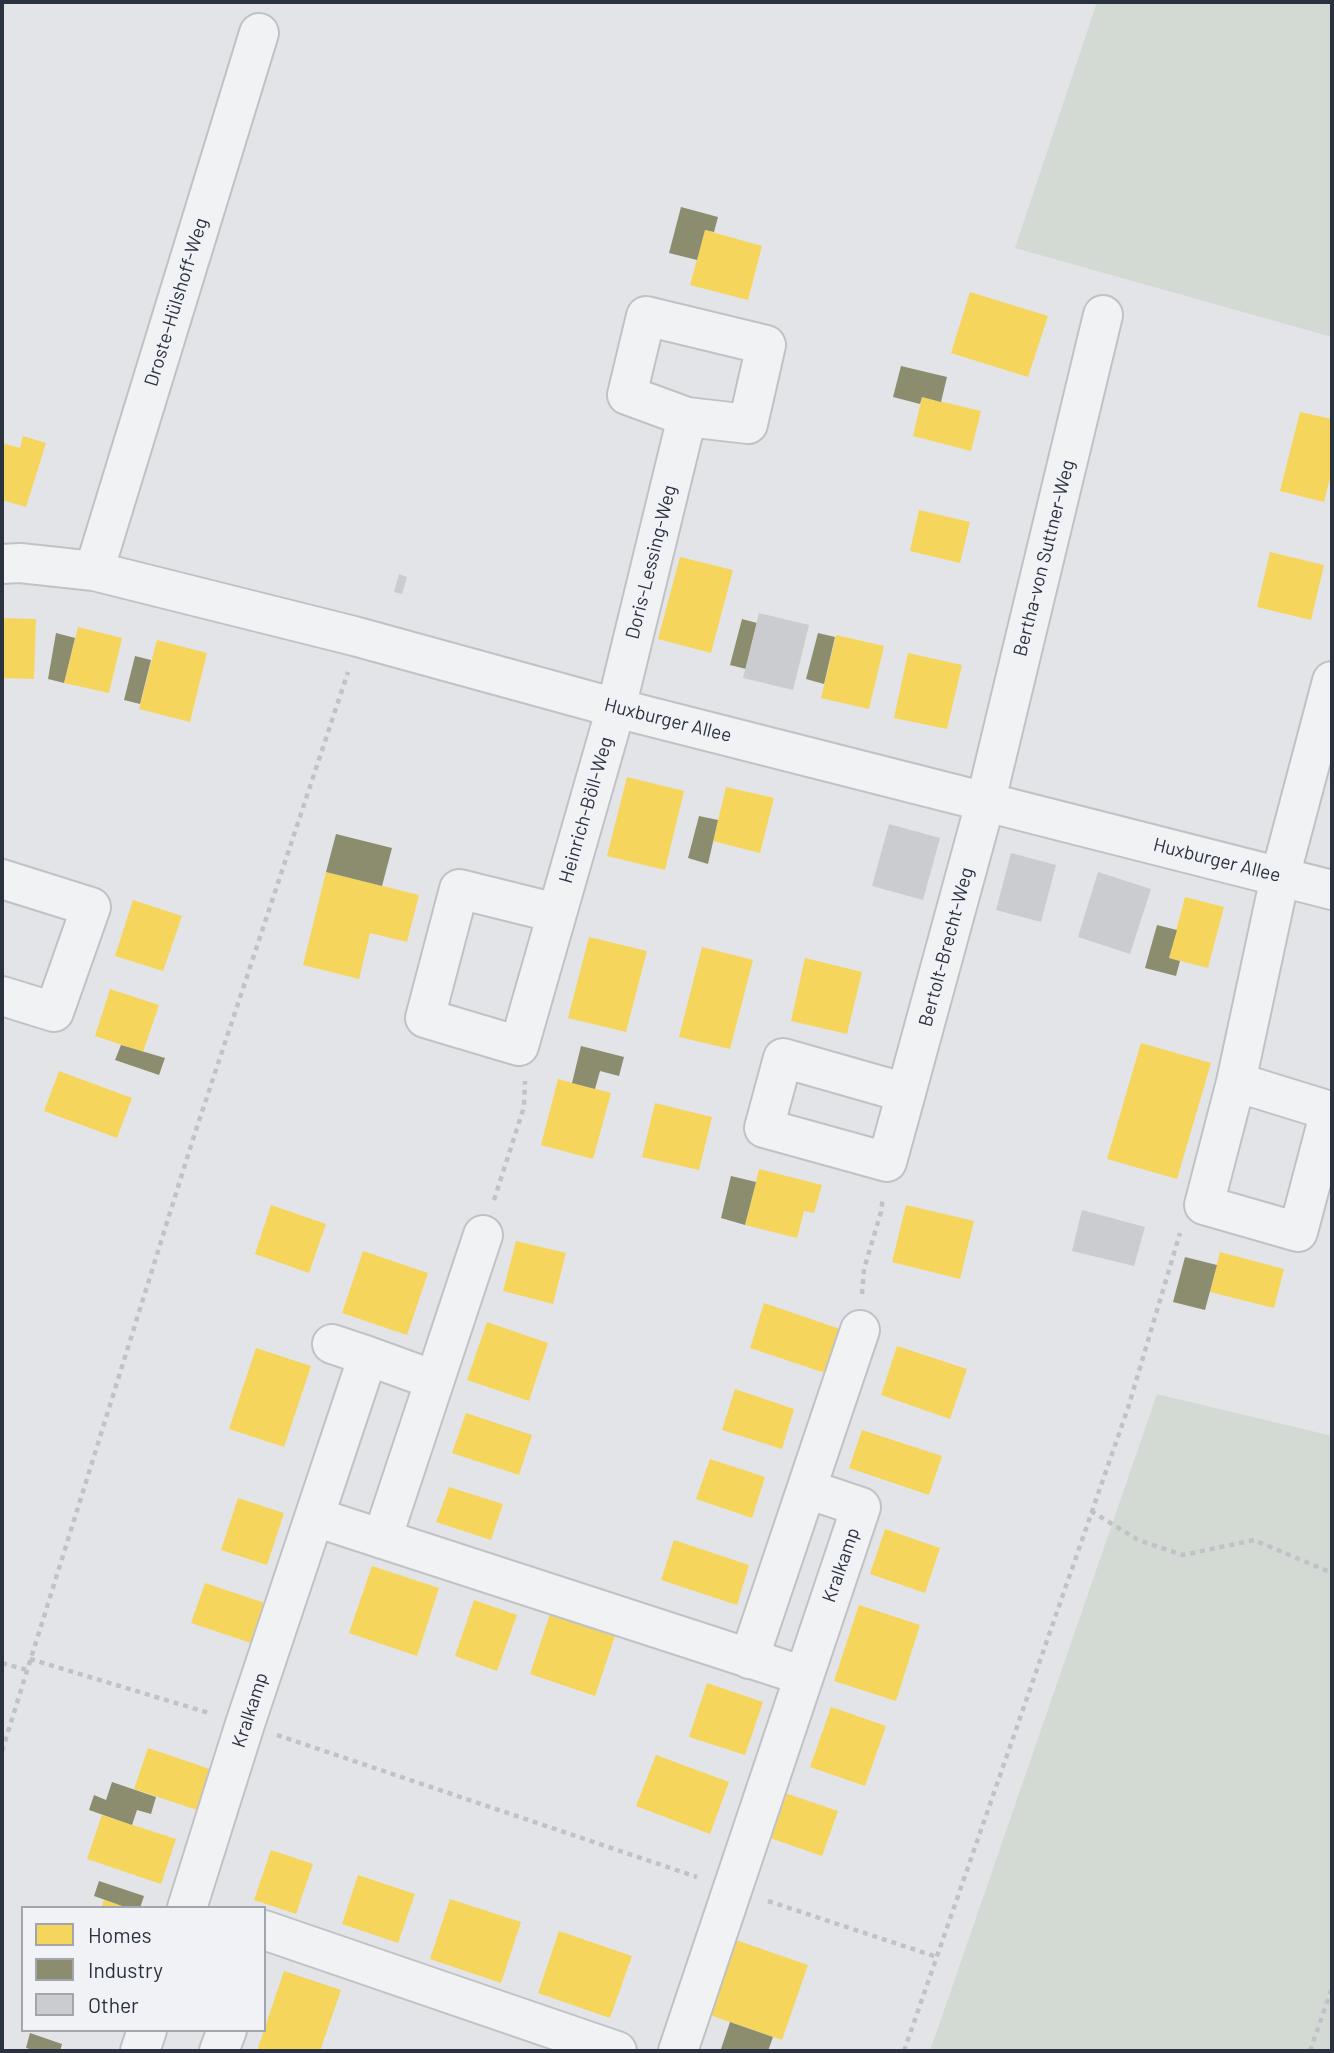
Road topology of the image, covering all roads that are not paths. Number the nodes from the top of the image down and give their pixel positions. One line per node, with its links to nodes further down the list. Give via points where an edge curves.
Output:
1 (259, 33): 5 (street, Droste-Hülshoff-Weg)
2 (1103, 315): 8 (street, Bertha-von Suttner-Weg)
3 (687, 417): 7 (street, Doris-Lessing-Weg)
4 (2, 564): 5 (street, Huxburger Allee)
5 (94, 571): 7 (street, Huxburger Allee)
6 (1332, 681): 9 (street)
7 (616, 708): 8 (street, Huxburger Allee); 12 (street, Heinrich-Böll-Weg)
8 (986, 800): 9 (street, Huxburger Allee); 15 (street, Bertolt-Brecht-Weg)
9 (1280, 877): 11 (street, Huxburger Allee); 14 (street)
10 (2, 878): 13 (street, via 92,907 54,1012)
11 (1332, 890)
12 (556, 913): 12 (street, Heinrich-Böll-Weg, via 519,1046 425,1018 459,889)
13 (2, 996)
14 (1236, 1082): 14 (street, via 1331,1111 1298,1232 1204,1205)
15 (906, 1093): 15 (street, Bertolt-Brecht-Weg, via 887,1161 764,1128 783,1058)
16 (483, 1234): 20 (street)
17 (860, 1330): 21 (street)
18 (332, 1344): 19 (street)
19 (368, 1356): 20 (street); 22 (street, Kralkamp)
20 (434, 1380): 23 (street)
21 (807, 1489): 24 (street); 25 (street, Kralkamp, via 860,1507)
22 (315, 1517): 23 (street); 26 (street, Kralkamp, via 245,1724)
23 (382, 1539): 24 (street)
24 (750, 1659): 25 (street)
25 (804, 1676): 33 (street, Kralkamp)
26 (192, 1906)
27 (266, 1931): 30 (street)
28 (146, 2032): 31 (street)
29 (226, 2032): 32 (street)
30 (608, 2050)
31 (140, 2051)
32 (219, 2051)
33 (678, 2051)

